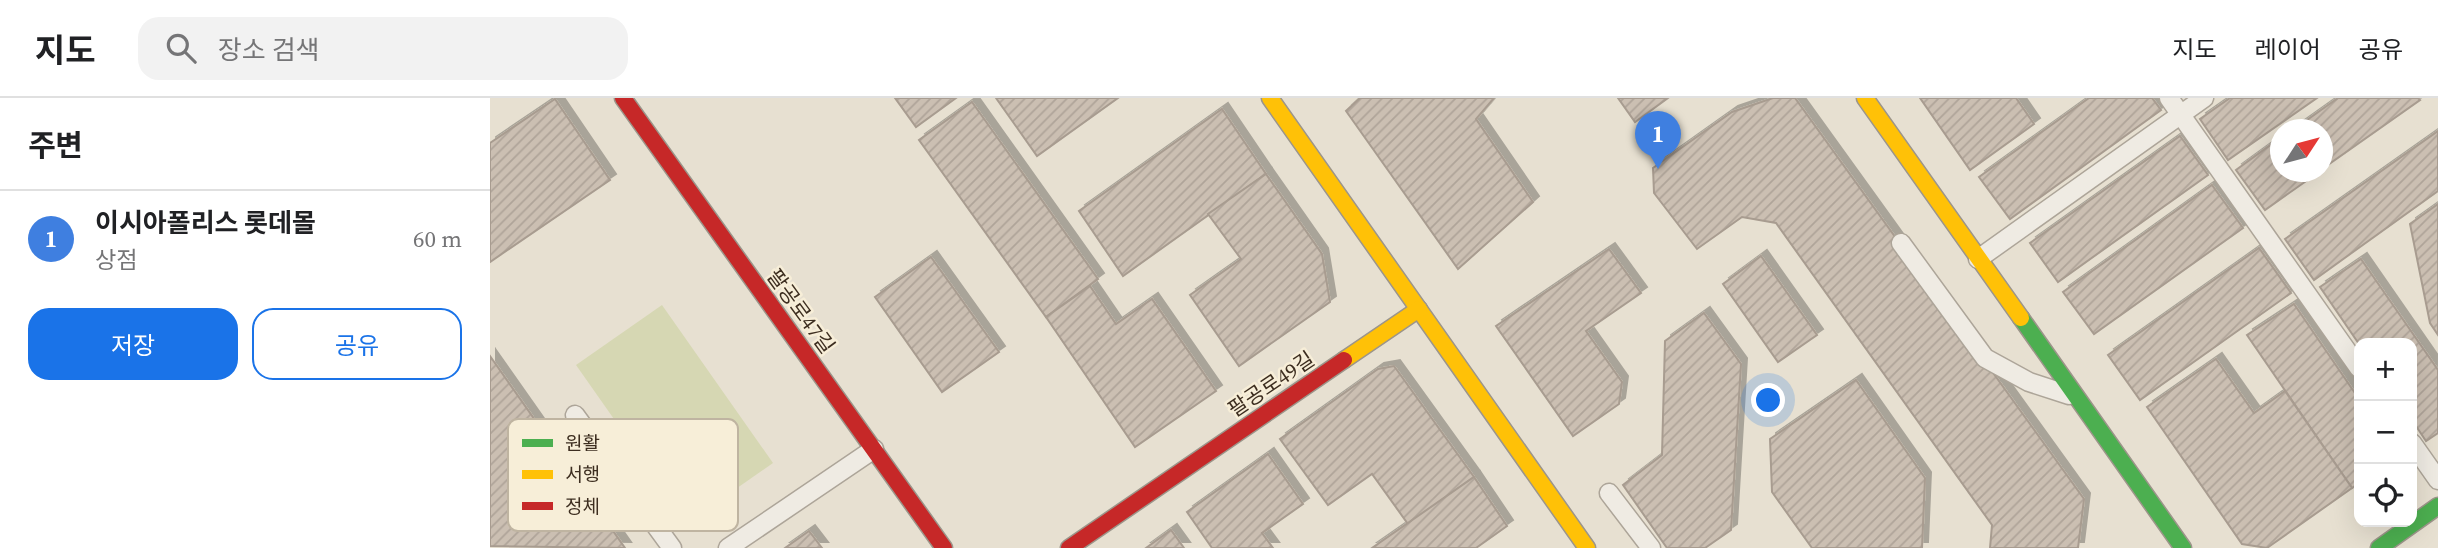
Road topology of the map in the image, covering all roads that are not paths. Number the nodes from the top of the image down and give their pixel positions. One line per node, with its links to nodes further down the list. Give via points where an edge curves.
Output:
1 (623, 98): 14 (street, 팔공로47길)
2 (1270, 98): 9 (street)
3 (1865, 98): 8 (street)
4 (2169, 98): 6 (lane)
5 (2204, 98): 6 (lane)
6 (2181, 115): 8 (lane); 10 (lane)
7 (1901, 243): 11 (lane, via 1985,358 2029,382)
8 (1978, 260): 11 (street)
9 (1419, 309): 23 (street, 팔공로49길); 24 (street)
10 (2354, 361)
11 (2076, 397): 26 (street)
12 (575, 415): 13 (lane)
13 (578, 419)
14 (874, 449): 21 (lane); 22 (street, 팔공로47길)
15 (2417, 450): 16 (lane)
16 (2438, 480)
17 (1609, 493): 25 (lane)
18 (2438, 506): 27 (street)
19 (660, 531): 20 (lane)
20 (672, 548)
21 (728, 548)
22 (944, 548)
23 (1069, 548)
24 (1587, 548)
25 (1651, 548)
26 (2183, 548)
27 (2379, 548)

